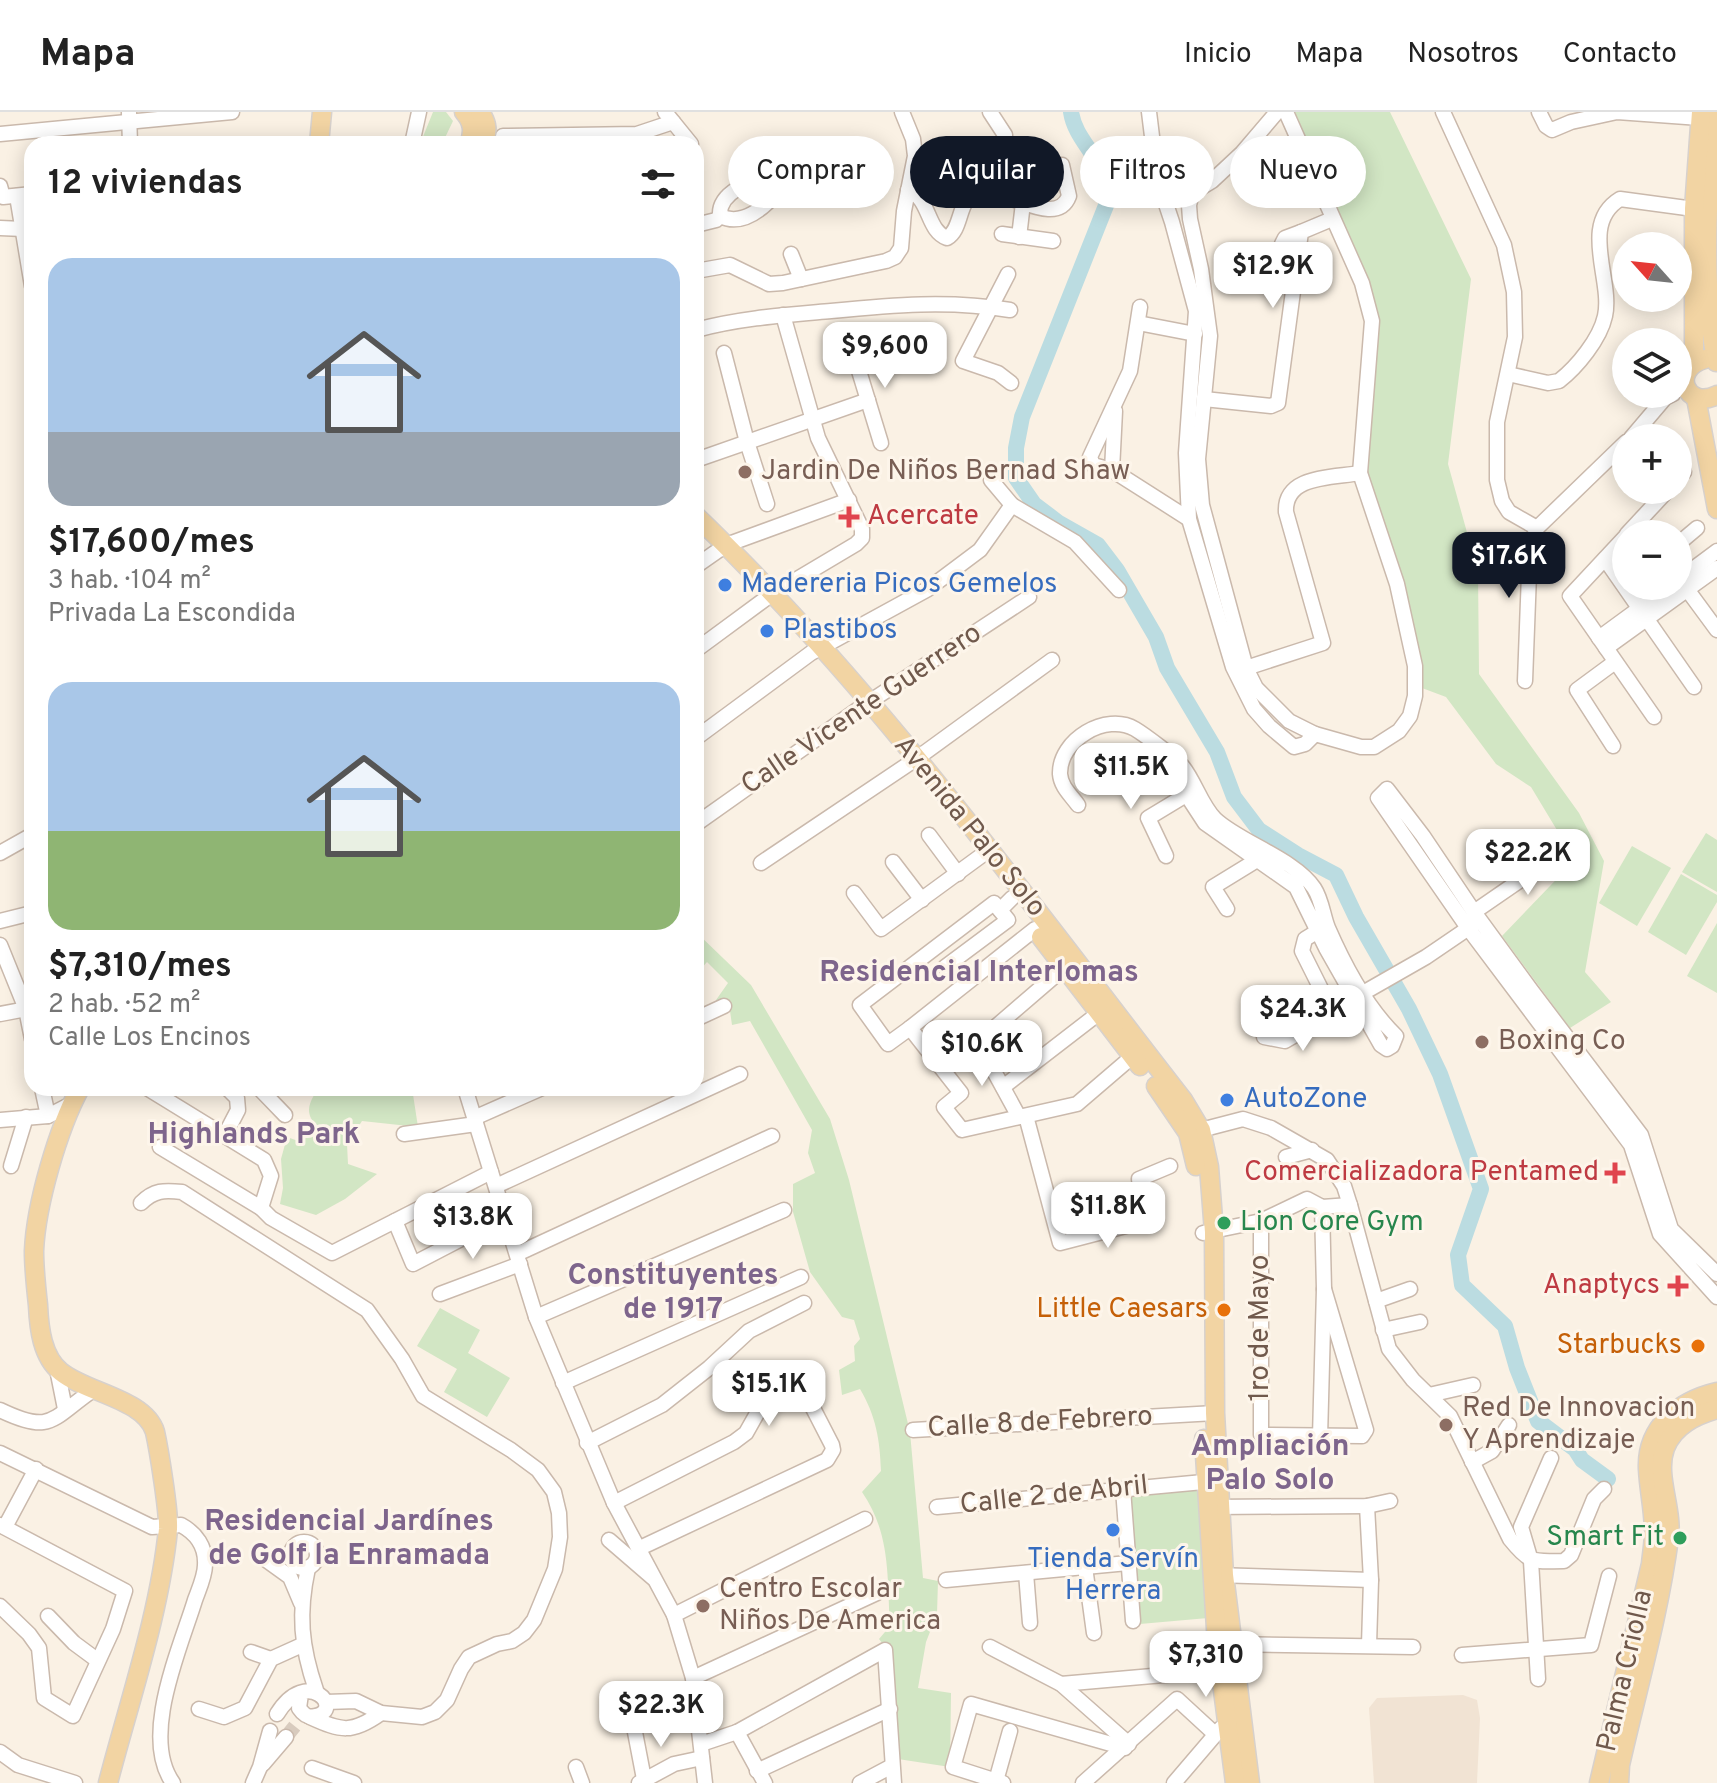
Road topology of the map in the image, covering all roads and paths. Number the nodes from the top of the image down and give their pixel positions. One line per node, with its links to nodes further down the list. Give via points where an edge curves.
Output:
1 (232, 112): 15 (street)
2 (322, 112): 20 (main road)
3 (419, 112): 21 (street)
4 (464, 112): 22 (main road)
5 (480, 112): 23 (main road, via 487,122)
6 (902, 112): 29 (street, via 915,156)
7 (990, 112): 18 (street)
8 (1149, 112): 26 (street)
9 (1277, 112): 28 (street)
10 (1286, 112): 41 (street)
11 (1443, 112): 65 (street, via 1504,245 1515,322)
12 (1539, 112): 13 (street, via 1552,130)
13 (1617, 112): 14 (street)
14 (1705, 114): 39 (main road); 63 (main road, via 1708,317)
15 (129, 116): 17 (street); 19 (street)
16 (669, 117): 24 (street, via 637,134); 25 (street)
17 (0, 134)
18 (1005, 135)
19 (130, 136)
20 (320, 136)
21 (414, 136)
22 (472, 136)
23 (486, 136)
24 (503, 136)
25 (685, 136)
26 (1152, 136)
27 (1064, 172): 32 (street)
28 (1214, 179)
29 (908, 190): 52 (street, via 901,248 895,257)
30 (13, 194): 44 (street)
31 (728, 194): 40 (street)
32 (1064, 203)
33 (761, 208): 40 (street, via 743,218)
34 (926, 208): 35 (street, via 939,234 947,238)
35 (963, 208)
36 (1022, 208): 47 (street)
37 (1167, 208): 59 (street, via 1189,279)
38 (1189, 208): 69 (street, via 1210,336)
39 (1685, 208): 62 (main road); 65 (street, via 1620,199 1613,204 1600,233 1606,290 1605,316 1596,337 1559,381)
40 (720, 216): 42 (street)
41 (1332, 219): 69 (street, via 1301,232 1278,403); 81 (street, via 1362,283 1372,321)
42 (704, 223)
43 (0, 228): 44 (street)
44 (23, 229): 46 (street)
45 (1002, 234): 47 (street)
46 (24, 235)
47 (1019, 237): 48 (street)
48 (1053, 241)
49 (791, 254): 52 (street)
50 (704, 270): 52 (street, via 730,265 769,284)
51 (1008, 274): 53 (street)
52 (801, 279)
53 (989, 307): 55 (street); 56 (street, via 956,303); 66 (street, via 963,361)
54 (1140, 307): 57 (street)
55 (1010, 310)
56 (783, 315): 58 (street); 74 (street)
57 (1138, 323): 59 (street); 71 (street, via 1130,371)
58 (704, 329)
59 (1195, 334): 88 (street, via 1186,453)
60 (852, 348): 70 (street)
61 (724, 353): 76 (street)
62 (1694, 362): 63 (main road); 64 (main road)
63 (1716, 363)
64 (1692, 365)
65 (1508, 374): 91 (street, via 1497,422 1497,480 1509,512)
66 (1011, 383)
67 (1717, 395): 68 (main road)
68 (1692, 396)
69 (1204, 399): 117 (street, via 1198,459 1202,505)
70 (868, 400): 74 (street); 77 (street)
71 (1115, 408): 80 (street); 80 (street, via 1090,457 1093,465)
72 (1656, 408): 75 (street)
73 (1688, 408): 87 (main road)
74 (813, 418): 76 (street); 83 (street)
75 (1643, 424)
76 (747, 442): 79 (street); 84 (street)
77 (881, 443)
78 (1612, 456): 91 (street)
79 (704, 457)
80 (1112, 470): 88 (street)
81 (1360, 473): 110 (street, via 1298,484 1285,500); 123 (street, via 1397,584 1415,666 1415,696 1399,731 1374,747)
82 (991, 480): 86 (street)
83 (849, 500): 95 (street); 104 (street, via 862,538)
84 (767, 504)
85 (1657, 504): 89 (street)
86 (1012, 505): 103 (street, via 1075,542); 113 (street, via 970,558 928,589)
87 (1717, 509)
88 (1189, 519): 123 (street, via 1233,667 1254,709 1294,747)
89 (1644, 520)
90 (704, 526): 95 (main road, Avenida Palo Solo)
91 (1537, 528): 118 (street, via 1530,547)
92 (1697, 528): 93 (street)
93 (1692, 532)
94 (704, 535): 95 (main road, Avenida Palo Solo)
95 (722, 548): 99 (street); 104 (main road, Avenida Palo Solo)
96 (1717, 551): 101 (street)
97 (1612, 552): 98 (street)
98 (1605, 559): 108 (street); 111 (street, via 1570,596)
99 (704, 560)
100 (1717, 568): 102 (street)
101 (1692, 571)
102 (1692, 577)
103 (1119, 590)
104 (768, 597): 112 (street); 113 (main road, Avenida Palo Solo)
105 (1029, 597): 120 (street, Calle Vicente Guerrero)
106 (1692, 599): 109 (street)
107 (1658, 600): 108 (street)
108 (1643, 614): 111 (street); 119 (street)
109 (1717, 630)
110 (1323, 643): 114 (street); 117 (street)
111 (1602, 643): 116 (street)
112 (704, 644)
113 (816, 650): 120 (main road, Avenida Palo Solo); 122 (street)
114 (1329, 658)
115 (1052, 660): 126 (street)
116 (1615, 662): 121 (street); 124 (street, via 1577,690)
117 (1246, 668): 123 (street, via 1274,708)
118 (1525, 681)
119 (1694, 687)
120 (864, 705): 126 (main road, Avenida Palo Solo); 129 (street, Calle Vicente Guerrero)
121 (1654, 717)
122 (704, 732)
123 (1315, 734)
124 (1613, 746)
125 (1164, 752): 127 (street); 128 (street, via 1126,725 1088,731 1062,760 1063,786); 142 (street, via 1182,765 1215,818 1313,887)
126 (911, 762): 134 (main road, Avenida Palo Solo); 138 (street)
127 (1186, 795): 135 (street, via 1148,818); 136 (street, via 1205,823)
128 (1078, 805)
129 (704, 818)
130 (929, 835): 139 (street)
131 (24, 840): 133 (street)
132 (1561, 852): 146 (street)
133 (0, 853)
134 (985, 853): 139 (street); 143 (main road, Avenida Palo Solo); 181 (main road, Avenida Palo Solo, via 1183,1100)
135 (1166, 856)
136 (1257, 860): 142 (street); 144 (street, via 1213,887)
137 (893, 862): 141 (street)
138 (761, 863)
139 (958, 874): 141 (street)
140 (854, 893): 141 (street, via 881,929)
141 (922, 900)
142 (1312, 901): 149 (street); 154 (street)
143 (1006, 904): 148 (main road, Avenida Palo Solo); 151 (street, via 1008,920); 160 (street, via 994,903 860,1005 888,1044)
144 (1227, 909)
145 (24, 915): 147 (street)
146 (1474, 920): 146 (street, via 1423,836 1387,789 1378,798); 154 (street); 174 (street)
147 (0, 921)
148 (1035, 929): 152 (main road, Avenida Palo Solo); 160 (street)
149 (1318, 931): 154 (street); 161 (street, via 1305,939 1302,951 1333,1013 1285,1041)
150 (0, 945): 153 (street)
151 (945, 967)
152 (1064, 968): 157 (main road, Avenida Palo Solo); 164 (street, via 978,1042)
153 (24, 997)
154 (1359, 998)
155 (724, 1006): 159 (street)
156 (24, 1009): 158 (street)
157 (1099, 1013): 162 (main road, Avenida Palo Solo); 164 (street)
158 (0, 1014)
159 (704, 1015)
160 (910, 1028): 177 (street, via 961,1093 944,1107 962,1130)
161 (1264, 1037)
162 (1133, 1056): 177 (street, via 1077,1104); 181 (main road, Avenida Palo Solo)
163 (740, 1074): 165 (street)
164 (1003, 1087): 177 (street)
165 (704, 1089)
166 (44, 1096): 176 (street)
167 (76, 1096): 176 (street); 212 (main road, via 38,1217 34,1252 39,1325)
168 (175, 1096): 183 (street)
169 (235, 1096): 183 (street, via 238,1110)
170 (267, 1096): 175 (street)
171 (467, 1096): 180 (street)
172 (526, 1096): 180 (street)
173 (688, 1096): 190 (street)
174 (1615, 1112): 201 (street, via 1641,1135 1671,1229); 206 (street, via 1637,1159 1660,1234)
175 (285, 1115)
176 (48, 1116): 178 (street)
177 (1022, 1116): 189 (street, via 1060,1243 1145,1221 1139,1179)
178 (26, 1117): 179 (street); 188 (street)
179 (0, 1120)
180 (475, 1121): 182 (street); 190 (street)
181 (1195, 1132): 186 (street, via 1243,1119); 199 (main road, Avenida Palo Solo, via 1209,1167)
182 (404, 1134)
183 (225, 1135): 194 (street, via 269,1167)
184 (772, 1136): 200 (street)
185 (160, 1147): 194 (street)
186 (1312, 1150): 187 (street); 192 (street, via 1327,1160)
187 (1286, 1157)
188 (11, 1166)
189 (1170, 1166)
190 (494, 1179): 196 (street); 200 (street)
191 (141, 1203): 280 (street, via 162,1190 182,1192 367,1310 423,1396 511,1450 538,1470 554,1492 560,1537 555,1569 524,1633 469,1657 435,1712 422,1717)
192 (1350, 1205): 193 (street); 207 (street)
193 (1322, 1207): 197 (street, via 1307,1199); 203 (street)
194 (261, 1208): 196 (street, via 332,1253)
195 (784, 1210): 209 (street)
196 (395, 1221): 198 (street, via 413,1264)
197 (1261, 1221): 199 (street); 224 (street, 1ro de Mayo, via 1261,1435)
198 (486, 1226)
199 (1209, 1233): 221 (main road, Avenida Palo Solo)
200 (518, 1259): 205 (street); 209 (street)
201 (1717, 1274)
202 (801, 1277): 213 (street)
203 (1324, 1289): 224 (street); 224 (street, via 1365,1423 1362,1436)
204 (1410, 1289): 207 (street)
205 (440, 1294)
206 (1717, 1297)
207 (1376, 1301): 211 (street)
208 (804, 1303): 225 (street, via 749,1331 662,1405)
209 (536, 1317): 213 (street)
210 (1420, 1322): 211 (street)
211 (1383, 1330): 216 (street, via 1389,1349)
212 (57, 1369): 215 (main road); 218 (street)
213 (563, 1383): 225 (street)
214 (1473, 1385): 216 (street)
215 (93, 1390): 218 (street); 239 (main road, via 140,1409 154,1430)
216 (1429, 1395): 228 (street, via 1450,1416)
217 (1713, 1395): 316 (main road, Palma Criolla, via 1670,1413 1649,1447 1651,1564)
218 (65, 1409): 220 (street, via 54,1421 39,1424)
219 (1717, 1409): 298 (main road, Palma Criolla, via 1681,1426 1664,1451 1670,1534)
220 (0, 1410)
221 (1209, 1413): 223 (street, Calle 8 de Febrero); 230 (main road, Avenida Palo Solo)
222 (1509, 1425): 228 (street, via 1492,1451)
223 (913, 1430)
224 (1320, 1437)
225 (587, 1443): 234 (street)
226 (0, 1453): 229 (street)
227 (1551, 1458): 244 (street, via 1521,1527)
228 (1472, 1462): 244 (street, via 1510,1539)
229 (36, 1469): 239 (street, via 152,1527); 240 (street)
230 (1212, 1481): 231 (street, Calle 2 de Abril); 237 (main road, Avenida Palo Solo)
231 (1123, 1489): 236 (street, Calle 2 de Abril); 245 (street)
232 (1604, 1489): 244 (street, via 1594,1499 1571,1555 1564,1561)
233 (1390, 1501): 235 (street)
234 (614, 1503): 242 (street); 242 (street, via 734,1442 746,1433 768,1394 787,1376 798,1379 832,1445 827,1460)
235 (1367, 1506): 237 (street); 252 (street)
236 (937, 1507)
237 (1214, 1508): 249 (main road, Avenida Palo Solo)
238 (865, 1519): 257 (street)
239 (168, 1525): 304 (main road, via 157,1593); 305 (street, via 190,1530 199,1540 206,1567 161,1727 159,1748)
240 (3, 1526): 271 (street, via 125,1591)
241 (609, 1540): 253 (street)
242 (640, 1548): 253 (street)
243 (265, 1559): 255 (street, via 290,1577)
244 (1531, 1561): 267 (street)
245 (1128, 1563): 246 (street); 259 (street)
246 (1085, 1567): 248 (street); 261 (street)
247 (308, 1568): 255 (street)
248 (1026, 1573): 251 (street); 260 (street)
249 (1218, 1575): 252 (street); 262 (main road, Avenida Palo Solo)
250 (1609, 1576): 267 (street, via 1591,1645)
251 (946, 1580)
252 (1371, 1580): 264 (street)
253 (657, 1581): 257 (street)
254 (877, 1593): 273 (street)
255 (301, 1603): 263 (street)
256 (0, 1606): 271 (street, via 39,1648 44,1698 73,1716)
257 (674, 1615): 273 (street)
258 (48, 1616): 271 (street)
259 (1133, 1621)
260 (1030, 1623)
261 (1094, 1633)
262 (1224, 1644): 264 (street); 272 (main road, Avenida Palo Solo); 281 (main road, Avenida Palo Solo)
263 (302, 1645): 270 (street); 276 (street)
264 (1369, 1645): 266 (street)
265 (990, 1647): 275 (street)
266 (1413, 1647)
267 (1535, 1651): 269 (street); 274 (street)
268 (251, 1652): 270 (street)
269 (1462, 1655)
270 (271, 1659): 278 (street, via 245,1708 224,1717)
271 (97, 1660)
272 (1221, 1670): 275 (street); 281 (main road, Avenida Palo Solo)
273 (693, 1678): 291 (street)
274 (1538, 1679)
275 (1061, 1684): 290 (street)
276 (308, 1692): 277 (street, via 323,1695); 282 (street, via 287,1701); 283 (street, via 298,1701)
277 (326, 1702): 280 (street, via 360,1702); 283 (street, via 318,1716)
278 (199, 1709)
279 (890, 1709): 287 (street, via 885,1650); 293 (street); 299 (street)
280 (381, 1713): 283 (street, via 357,1728 334,1728)
281 (1234, 1713): 288 (street); 314 (main road, Avenida Palo Solo); 315 (main road, Avenida Palo Solo)
282 (277, 1714)
283 (304, 1717)
284 (634, 1727): 300 (street)
285 (270, 1731): 294 (street)
286 (1010, 1731): 302 (street)
287 (737, 1732): 291 (street); 299 (street)
288 (1215, 1734): 290 (street, via 1177,1699); 313 (street)
289 (286, 1737): 294 (street)
290 (1127, 1746): 297 (street); 302 (street, via 971,1704 953,1767)
291 (701, 1751): 300 (street); 308 (street)
292 (0, 1752): 303 (street, via 18,1765)
293 (892, 1766): 309 (street); 310 (street)
294 (260, 1767): 306 (street)
295 (576, 1767): 307 (street)
296 (312, 1768): 301 (street)
297 (1096, 1773): 311 (street); 312 (street)
298 (1619, 1774): 317 (main road, Palma Criolla)
299 (761, 1777)
300 (642, 1781)
301 (343, 1782)
302 (1000, 1782)
303 (75, 1783)
304 (108, 1783)
305 (173, 1783)
306 (253, 1783)
307 (582, 1783)
308 (704, 1783)
309 (860, 1783)
310 (894, 1783)
311 (1083, 1783)
312 (1108, 1783)
313 (1174, 1783)
314 (1235, 1783)
315 (1250, 1783)
316 (1599, 1783)
317 (1610, 1783)

